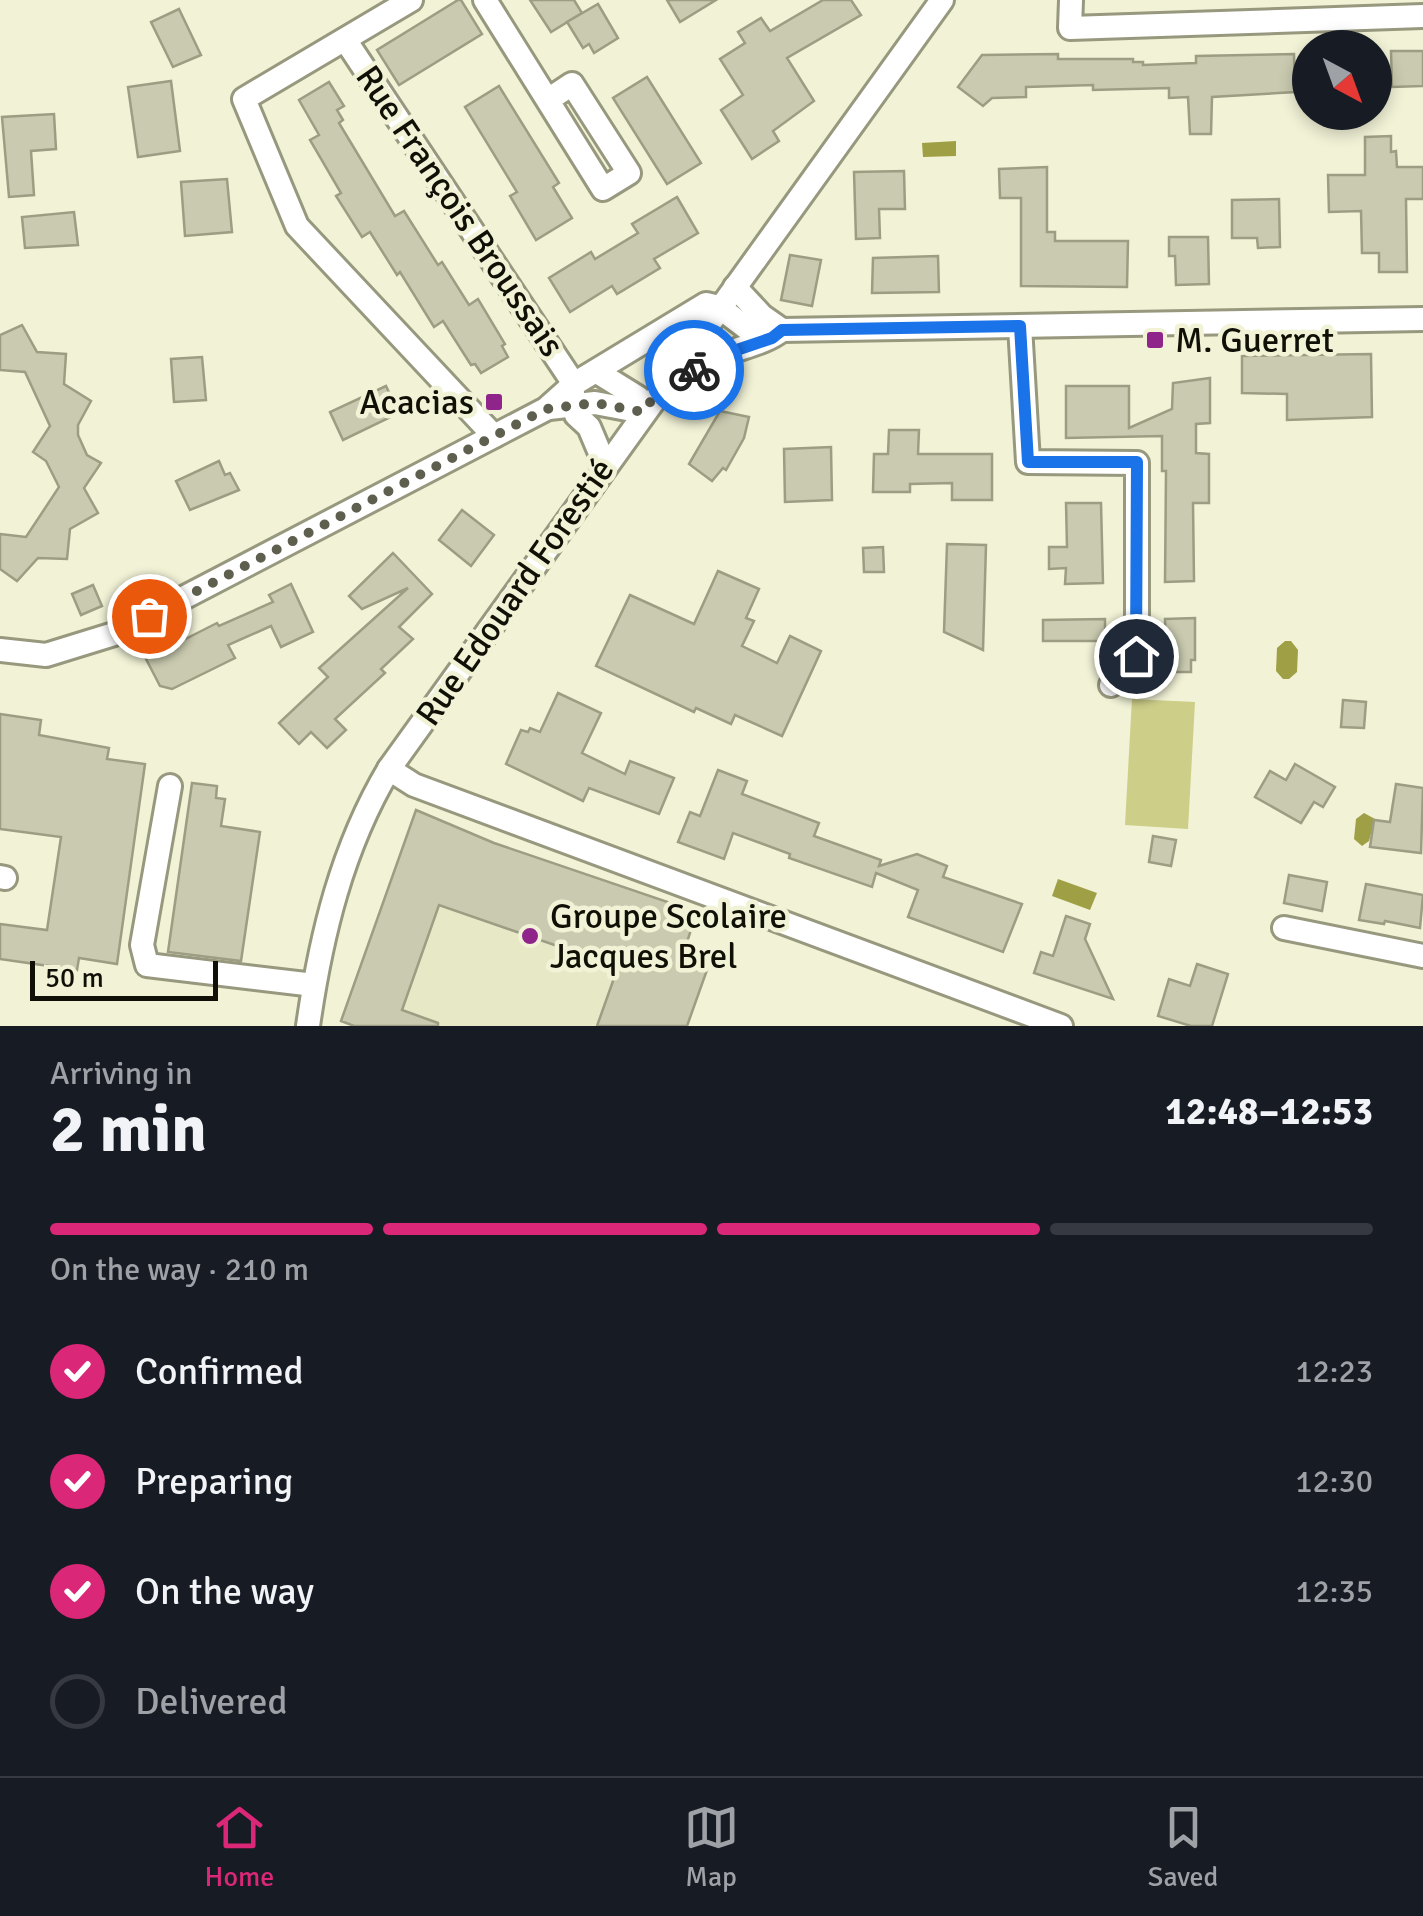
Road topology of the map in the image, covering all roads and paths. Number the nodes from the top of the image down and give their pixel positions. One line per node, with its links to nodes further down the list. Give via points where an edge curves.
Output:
1 (411, 0): 7 (street)
2 (485, 0): 8 (street)
3 (942, 0): 9 (street, Rue Edouard Forestié)
4 (1070, 0): 5 (street, via 1070,28)
5 (1386, 9): 6 (street)
6 (1423, 16)
7 (346, 41): 16 (street, Rue François Broussais); 18 (street, Rue François Broussais, via 244,98 297,226)
8 (548, 100)
9 (735, 287): 10 (street, Rue Edouard Forestié); 13 (street)
10 (720, 307): 13 (street); 14 (street, via 706,304); 15 (street, Rue Edouard Forestié)
11 (1423, 319): 12 (street)
12 (1020, 326): 13 (street); 21 (street, via 1028,462 1137,462 1136,656)
13 (771, 335): 15 (street)
14 (597, 372): 16 (street); 17 (street, via 639,398)
15 (666, 380): 17 (street, Rue Edouard Forestié)
16 (573, 394): 17 (street); 18 (street); 19 (street, Rue François Broussais, via 576,415)
17 (643, 412): 19 (street, Rue Edouard Forestié)
18 (494, 436): 20 (street, via 114,634 46,655)
19 (609, 459): 22 (street, Rue Edouard Forestié)
20 (0, 650)
21 (1111, 685)
22 (390, 768): 26 (street, Rue Edouard Forestié, via 342,868); 28 (street, via 414,784 593,854)
23 (170, 786): 26 (street, via 142,945 147,965)
24 (1284, 928): 25 (street)
25 (1423, 956)
26 (314, 986): 27 (street, Rue Edouard Forestié)
27 (308, 1026)
28 (1061, 1026)

